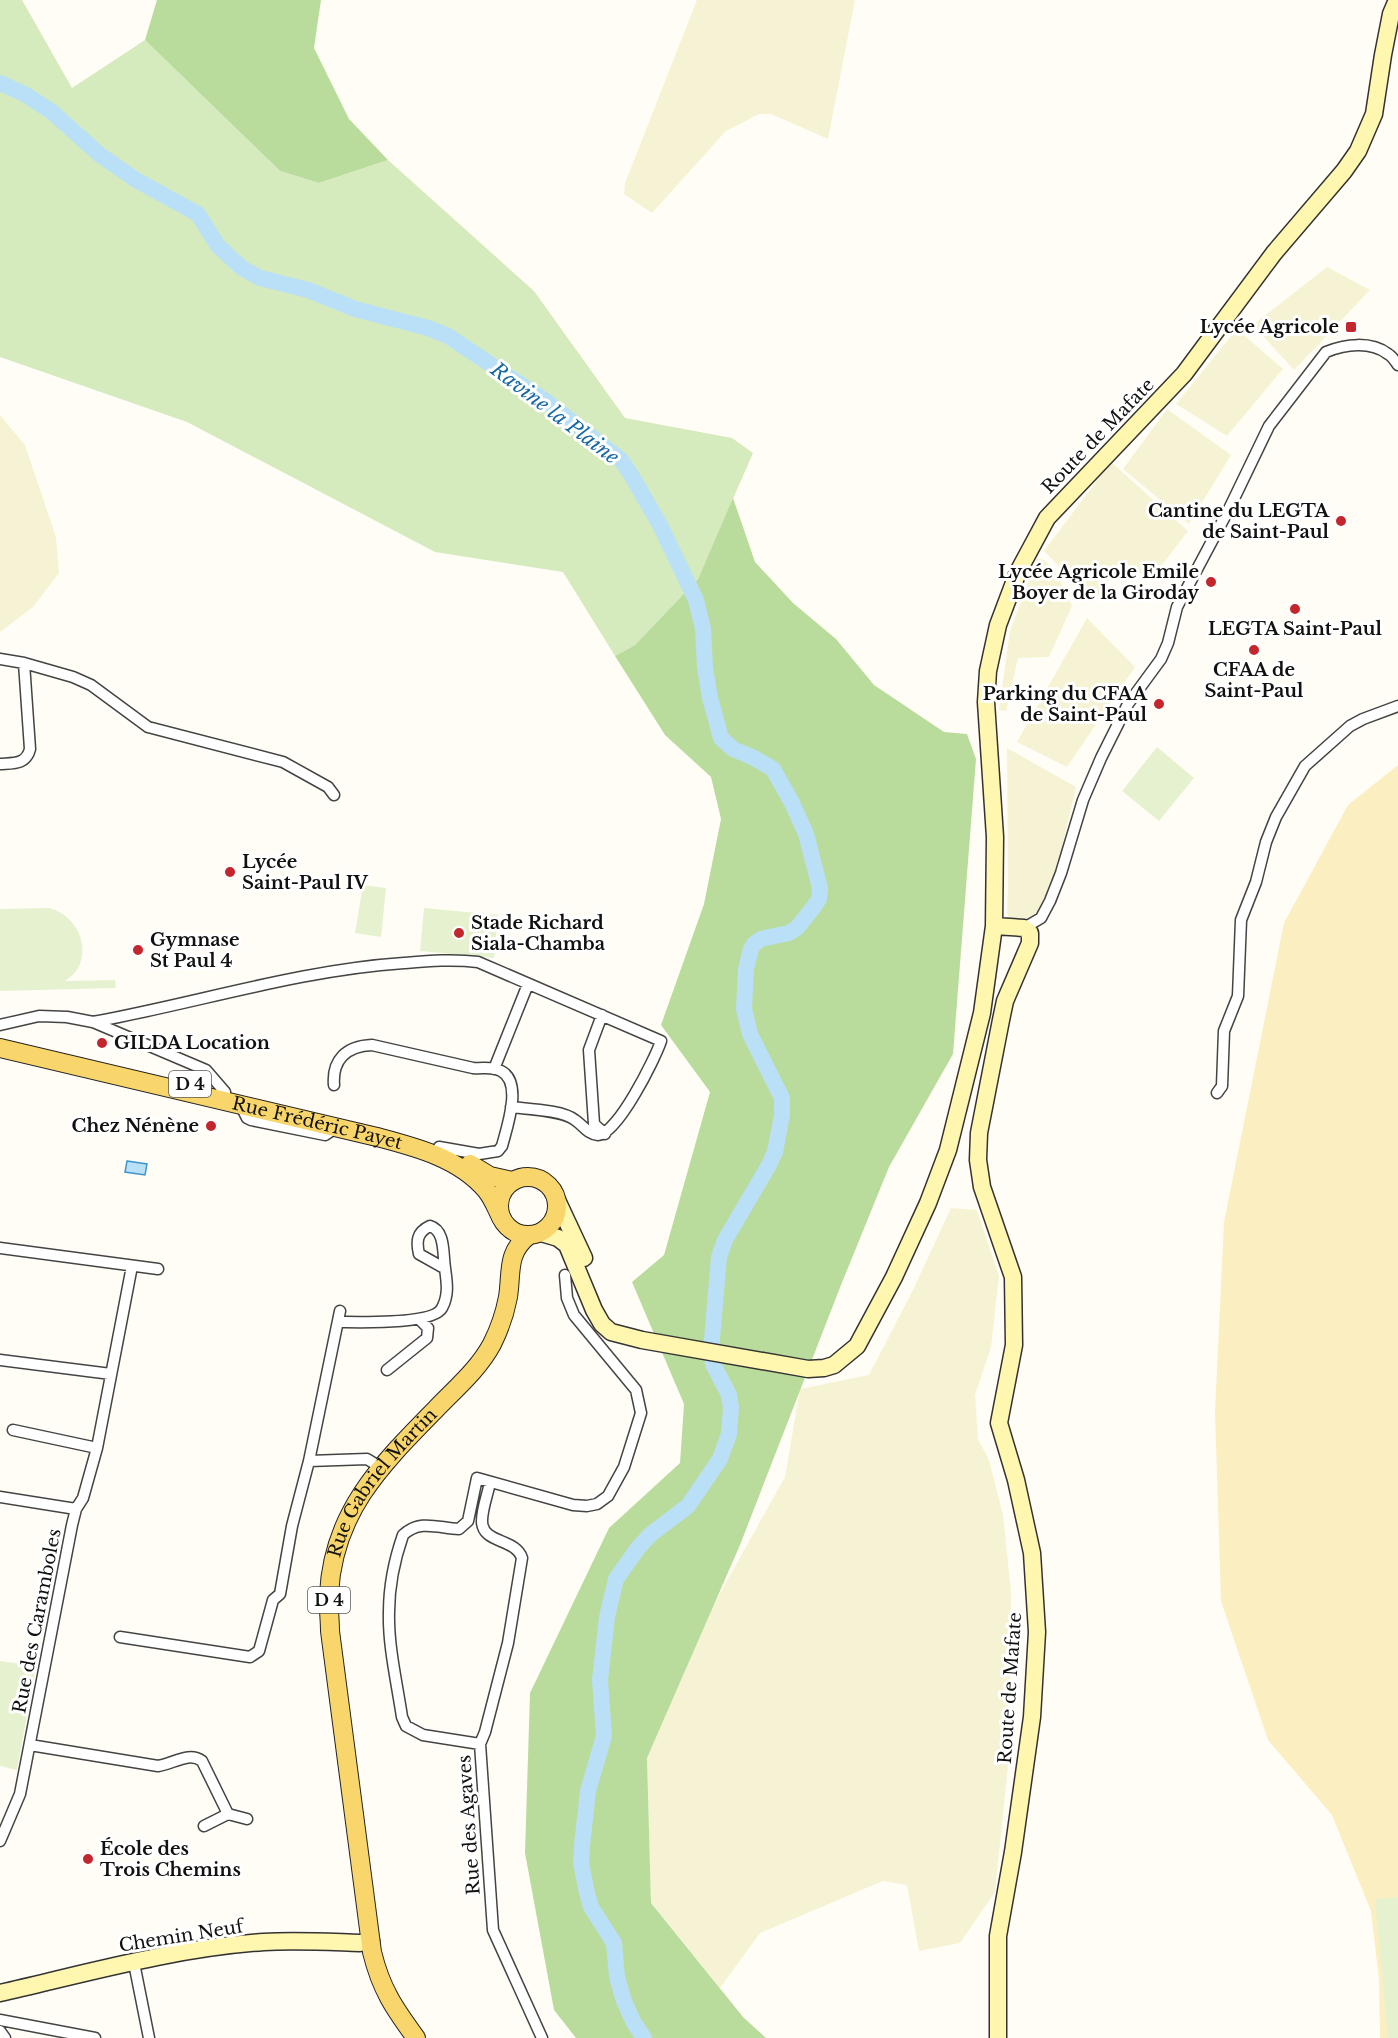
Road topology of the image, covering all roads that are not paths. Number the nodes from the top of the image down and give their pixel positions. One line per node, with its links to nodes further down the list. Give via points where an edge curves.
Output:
1 (1397, 0): 8 (main road, Route de Mafate, via 1391,14 1374,114 1358,151 1184,374 1047,518 1018,572 995,636 988,671 986,702 995,837)
2 (1398, 365): 9 (street, via 1389,354 1376,348 1351,345 1326,352 1269,426 1177,607 1161,659 1128,704 1101,758 1050,901 1041,918)
3 (0, 659): 4 (street)
4 (24, 663): 6 (street, via 30,749 22,761); 7 (street, via 91,685 148,727 283,762 328,787)
5 (1398, 706): 19 (street, via 1355,723 1305,766 1276,817 1241,920 1238,996 1224,1031 1222,1086)
6 (0, 764)
7 (334, 795)
8 (994, 926): 9 (main road); 38 (main road, Route de Mafate, via 982,1013 948,1150 894,1277 857,1347 834,1365 795,1367)
9 (1024, 928): 67 (main road, Route de Mafate, via 1030,933 1030,944 1000,1020 979,1133 978,1160 982,1187 1012,1277 1014,1345 999,1424 1032,1553 1038,1632 1032,1717 998,1936)
10 (528, 984): 11 (street); 12 (street, via 478,962 456,959 369,965); 17 (street)
11 (602, 1015): 22 (street, via 589,1050); 22 (street, via 661,1041 628,1105 612,1127 605,1134 594,1134)
12 (93, 1022): 13 (street, via 39,1016); 20 (street, via 206,1070)
13 (4, 1024): 14 (street)
14 (0, 1032)
15 (0, 1041): 20 (main road, Rue Frédéric Payet / D 4)
16 (0, 1048): 20 (main road, Rue Frédéric Payet / D 4)
17 (494, 1069): 18 (street, via 366,1045 340,1059 333,1072); 21 (street, via 503,1071 513,1084)
18 (334, 1085)
19 (1217, 1093)
20 (230, 1100): 23 (main road, Rue Frédéric Payet / D 4, via 396,1134); 26 (main road, Rue Frédéric Payet / D 4, via 432,1153 476,1180)
21 (511, 1107): 22 (street, via 564,1115); 23 (street, via 498,1151 478,1154)
22 (591, 1128)
23 (438, 1147): 24 (main road, Rue Frédéric Payet / D 4, via 490,1176)
24 (512, 1181): 25 (main road, via 533,1177 551,1188); 26 (main road, via 500,1198)
25 (556, 1198): 27 (main road, via 555,1219 549,1228); 28 (main road)
26 (504, 1222): 27 (main road, via 518,1233); 34 (main road, Rue Gabriel Martin / D 4)
27 (535, 1234): 33 (main road, Route de Mafate, via 563,1241); 34 (main road, Rue Gabriel Martin / D 4, via 514,1250)
28 (579, 1245): 33 (street); 38 (main road, via 606,1312 621,1332)
29 (0, 1248): 30 (street)
30 (132, 1266): 32 (street); 41 (street, Rue des Caramboles)
31 (444, 1268): 36 (street, via 448,1287 442,1309)
32 (158, 1269)
33 (566, 1269): 38 (main road, Route de Mafate, via 602,1324 611,1332); 46 (street, via 567,1298 574,1315 636,1390 641,1413 624,1467 608,1496 587,1506 558,1502)
34 (509, 1273): 45 (main road, Rue Gabriel Martin / D 4, via 502,1322 481,1361)
35 (340, 1311): 37 (street)
36 (420, 1320): 37 (street); 40 (street, via 428,1328 427,1338)
37 (338, 1323): 44 (street)
38 (634, 1338)
39 (0, 1360): 41 (street)
40 (387, 1370)
41 (111, 1374): 43 (street, Rue des Caramboles)
42 (13, 1430): 43 (street)
43 (97, 1448): 48 (street, Rue des Caramboles)
44 (309, 1461): 45 (street, via 367,1459); 49 (street, via 280,1594 273,1600 259,1651 250,1657)
45 (380, 1467): 56 (main road, Rue Gabriel Martin / D 4, via 342,1533 329,1595 330,1631)
46 (490, 1482): 50 (street, Rue des Agaves, via 483,1529 515,1547 522,1558 508,1643); 50 (street, via 477,1478 468,1521 459,1529 424,1524 403,1535 389,1611 406,1726 423,1735)
47 (0, 1497): 48 (street, Rue des Caramboles)
48 (76, 1509): 51 (street, Rue des Caramboles)
49 (120, 1637)
50 (480, 1743): 66 (street, Rue des Agaves, via 493,1930)
51 (30, 1745): 52 (street, via 158,1766 197,1757); 55 (street, Rue des Caramboles, via 20,1794)
52 (228, 1814): 53 (street); 54 (street)
53 (247, 1819)
54 (204, 1826)
55 (0, 1841)
56 (368, 1941): 57 (main road, Chemin Neuf, via 264,1942 189,1951); 64 (main road, Rue Gabriel Martin / D 4, via 368,1970 375,1990); 65 (main road, Rue Gabriel Martin / D 4, via 383,1988)
57 (134, 1963): 58 (main road, Chemin Neuf); 63 (street)
58 (0, 1993)
59 (0, 2020): 62 (street)
60 (0, 2031): 61 (street)
61 (5, 2038)
62 (95, 2038)
63 (149, 2038)
64 (404, 2038)
65 (416, 2038)
66 (542, 2038)
67 (998, 2038)

